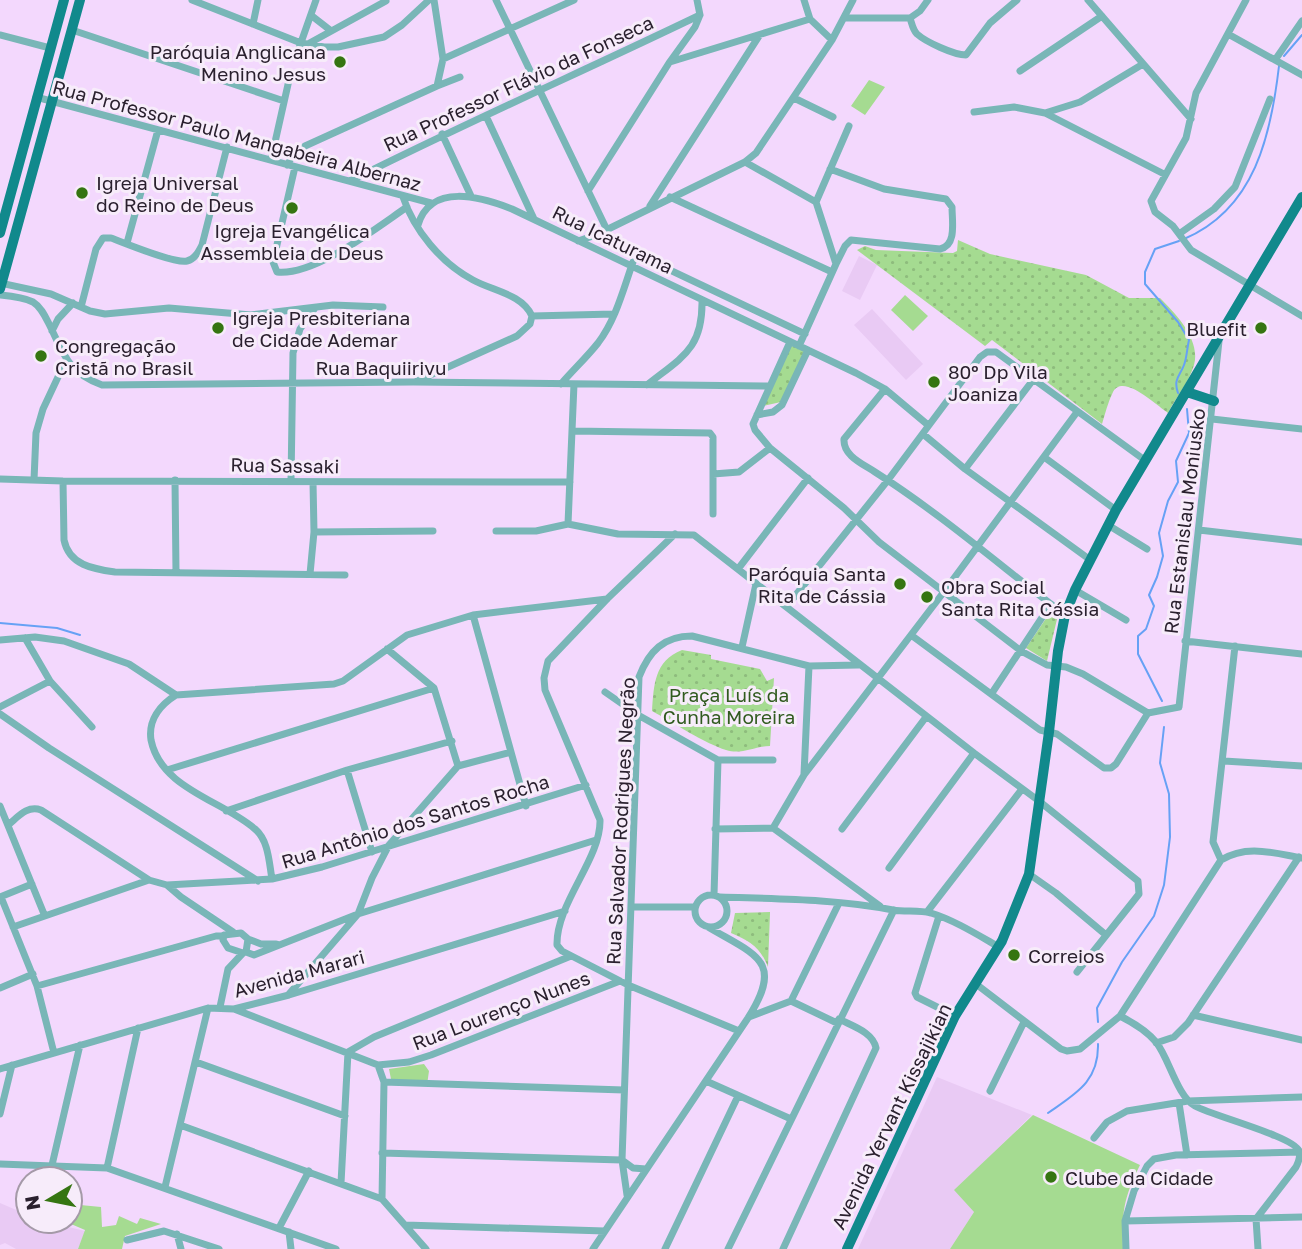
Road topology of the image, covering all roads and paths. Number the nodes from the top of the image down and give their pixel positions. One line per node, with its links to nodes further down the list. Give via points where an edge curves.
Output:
1 (64, 0): 35 (main road)
2 (80, 0): 28 (main road)
3 (258, 0): 26 (street)
4 (316, 0): 20 (street)
5 (429, 0): 34 (street, via 384,37 338,47)
6 (434, 0): 36 (street)
7 (496, 0): 27 (street)
8 (574, 0): 27 (street)
9 (697, 0): 19 (street)
10 (804, 0): 24 (street)
11 (853, 0): 23 (street)
12 (928, 0): 22 (street)
13 (1017, 0): 22 (street, via 990,23 966,55 919,35)
14 (1088, 0): 21 (street)
15 (1246, 0): 30 (street)
16 (194, 1): 26 (street)
17 (386, 1): 18 (street)
18 (373, 4): 29 (street)
19 (700, 15): 38 (street); 45 (street, Rua Professor Flávio da Fonseca)
20 (312, 16): 29 (street); 34 (street)
21 (1102, 16): 39 (street); 40 (street)
22 (913, 17): 23 (street)
23 (844, 18): 33 (street)
24 (810, 19): 32 (street); 33 (street)
25 (1302, 21): 37 (street)
26 (253, 24): 34 (street)
27 (510, 29): 36 (street); 45 (street)
28 (72, 30): 49 (street); 50 (main road)
29 (330, 30): 34 (street)
30 (1228, 34): 37 (street); 55 (street, via 1196,93)
31 (0, 35): 35 (street)
32 (759, 36): 38 (street); 75 (street)
33 (832, 40): 47 (street)
34 (302, 46)
35 (50, 48): 46 (main road)
36 (443, 59): 44 (street)
37 (1275, 60): 41 (street)
38 (669, 63): 66 (street)
39 (1143, 64): 52 (street, via 1080,102); 55 (street)
40 (1020, 71)
41 (1302, 75)
42 (460, 77): 44 (street)
43 (289, 80): 49 (street)
44 (437, 86): 62 (street, via 305,146 292,157)
45 (541, 91): 53 (street, Rua Professor Flávio da Fonseca); 66 (street)
46 (36, 97): 50 (street, Rua Professor Paulo Mangabeira Albernaz); 70 (main road)
47 (794, 98): 54 (street); 61 (street, via 763,145)
48 (1270, 99): 81 (street, via 1235,187)
49 (284, 101): 60 (street)
50 (51, 102): 57 (street, Rua Professor Paulo Mangabeira Albernaz); 88 (main road)
51 (974, 112): 52 (street, via 1014,107)
52 (1045, 113): 64 (street)
53 (486, 116): 58 (street, Rua Professor Flávio da Fonseca); 76 (street)
54 (834, 117)
55 (1191, 120): 64 (street, via 1186,138)
56 (849, 126): 63 (street)
57 (158, 130): 59 (street, Rua Professor Paulo Mangabeira Albernaz); 83 (street)
58 (442, 134): 65 (street, Rua Professor Flávio da Fonseca); 67 (street)
59 (227, 148): 60 (street, Rua Professor Paulo Mangabeira Albernaz); 83 (street, via 202,245 192,258 176,261)
60 (271, 160): 62 (street, Rua Professor Paulo Mangabeira Albernaz)
61 (745, 162): 69 (street); 72 (street)
62 (291, 166): 65 (street, Rua Professor Paulo Mangabeira Albernaz); 74 (street, via 275,270 289,272 346,248)
63 (830, 169): 72 (street); 85 (street, via 884,189 946,199 952,207 951,242 946,248 851,240)
64 (1164, 174): 81 (street, via 1151,201 1155,212)
65 (350, 181): 68 (street, Rua Professor Paulo Mangabeira Albernaz)
66 (588, 191): 78 (street)
67 (471, 196): 73 (street, Rua Icaturama); 76 (street, Rua Icaturama)
68 (403, 197): 73 (street, Rua Professor Paulo Mangabeira Albernaz); 74 (street)
69 (670, 197): 75 (street); 87 (street)
70 (4, 198): 79 (main road)
71 (1301, 201): 89 (main road, Avenida Yervant Kissajikian)
72 (816, 202): 85 (street)
73 (431, 203): 77 (street)
74 (407, 207): 77 (street)
75 (650, 207): 78 (street)
76 (534, 219): 82 (street, Rua Icaturama)
77 (418, 225): 100 (street, via 455,268 522,302)
78 (607, 230): 80 (street)
79 (0, 233)
80 (596, 235): 82 (street); 84 (street, Rua Icaturama)
81 (1181, 239): 89 (street, via 1191,250)
82 (577, 241): 86 (street, Rua Icaturama)
83 (127, 243): 95 (street, via 106,237 100,240)
84 (635, 255): 86 (street); 104 (street, Rua Icaturama)
85 (836, 264): 87 (street)
86 (632, 265): 92 (street, Rua Icaturama); 99 (street)
87 (832, 272): 104 (street)
88 (1, 285): 90 (street)
89 (1251, 285): 101 (street); 105 (main road, Avenida Yervant Kissajikian)
90 (41, 291): 93 (street); 94 (street)
91 (0, 295): 94 (street)
92 (702, 300): 106 (street, Rua Icaturama); 115 (street, via 702,321 694,344)
93 (73, 303): 95 (street); 102 (street)
94 (36, 304): 98 (street, Rua Baquiirivu)
95 (82, 307): 97 (street, via 105,314 169,308 251,315)
96 (383, 307): 97 (street)
97 (315, 308): 112 (street, via 300,329 293,353)
98 (44, 314): 102 (street); 103 (street, Rua Baquiirivu)
99 (614, 314): 100 (street); 113 (street, via 599,341)
100 (532, 316): 111 (street, via 517,335)
101 (1302, 316)
102 (58, 319): 103 (street)
103 (52, 331): 109 (street, Rua Baquiirivu)
104 (805, 334): 107 (street)
105 (1219, 339): 118 (main road, Avenida Yervant Kissajikian); 119 (street, Rua Estanislau Moniusko)
106 (790, 342): 107 (street, Rua Icaturama); 116 (street)
107 (799, 346): 108 (street, Rua Icaturama)
108 (808, 350): 117 (street, Rua Icaturama); 121 (street, via 782,405)
109 (66, 360): 112 (street, Rua Baquiirivu, via 79,374 102,384); 134 (street, via 36,433)
110 (1033, 380): 120 (street); 123 (street, via 990,351 980,357); 130 (street)
111 (413, 382): 112 (street, Rua Baquiirivu); 113 (street, Rua Baquiirivu)
112 (293, 383): 138 (street)
113 (561, 384): 114 (street, Rua Baquiirivu)
114 (574, 384): 115 (street, Rua Baquiirivu); 125 (street)
115 (647, 385): 116 (street, Rua Baquiirivu)
116 (770, 386): 121 (street)
117 (884, 389): 123 (street, Rua Icaturama); 136 (street, via 844,443 855,459)
118 (1187, 392): 119 (main road); 129 (main road, Avenida Yervant Kissajikian)
119 (1214, 401): 122 (street, Rua Estanislau Moniusko)
120 (1077, 412): 128 (street); 129 (street)
121 (757, 415): 127 (street, via 755,430)
122 (1212, 419): 124 (street); 147 (street, Rua Estanislau Moniusko)
123 (928, 425): 126 (street)
124 (1302, 429)
125 (572, 431): 131 (street, via 708,432 713,437); 140 (street)
126 (923, 434): 130 (street); 136 (street)
127 (770, 448): 131 (street, via 739,472); 132 (street)
128 (1044, 457): 141 (street); 142 (street)
129 (1146, 461): 142 (main road, Avenida Yervant Kissajikian)
130 (965, 469): 141 (street)
131 (713, 474): 143 (street)
132 (808, 478): 144 (street); 156 (street)
133 (0, 479): 134 (street, Rua Sassaki)
134 (34, 480): 137 (street, Rua Sassaki)
135 (175, 480): 137 (street, Rua Sassaki); 138 (street, Rua Sassaki); 157 (street)
136 (888, 480): 144 (street); 153 (street)
137 (63, 481): 157 (street, via 65,545 77,561 96,570)
138 (291, 481): 139 (street, Rua Sassaki)
139 (313, 482): 140 (street, Rua Sassaki); 150 (street)
140 (570, 482): 145 (street)
141 (1009, 501): 153 (street); 155 (street)
142 (1116, 510): 146 (main road, Avenida Yervant Kissajikian)
143 (713, 514)
144 (856, 520): 162 (street); 165 (street)
145 (568, 524): 149 (street, via 536,531); 151 (street, via 618,534)
146 (1108, 525): 154 (street); 155 (main road, Avenida Yervant Kissajikian)
147 (1199, 530): 152 (street); 172 (street, Rua Estanislau Moniusko)
148 (433, 531): 150 (street)
149 (496, 531)
150 (314, 532): 158 (street)
151 (675, 534): 156 (street, via 694,535); 163 (street)
152 (1302, 542)
153 (977, 547): 162 (street); 164 (street)
154 (1147, 549)
155 (1089, 559): 161 (main road, Avenida Yervant Kissajikian)
156 (738, 569): 160 (street)
157 (176, 572): 158 (street)
158 (310, 574): 159 (street)
159 (345, 575)
160 (756, 584): 165 (street); 174 (street)
161 (1074, 590): 167 (main road, Avenida Yervant Kissajikian); 168 (street)
162 (943, 593): 169 (street); 176 (street)
163 (607, 599): 166 (street); 205 (street, via 545,669 545,690)
164 (1051, 604): 167 (street); 176 (street)
165 (787, 606): 178 (street)
166 (473, 615): 175 (street, via 408,635); 195 (street)
167 (1065, 615): 180 (main road, Avenida Yervant Kissajikian)
168 (1126, 620)
169 (911, 635): 181 (street); 185 (street)
170 (25, 638): 171 (street); 182 (street); 186 (street, via 64,641 123,661)
171 (0, 640)
172 (1185, 641): 173 (street); 188 (street, Rua Estanislau Moniusko, via 1179,707)
173 (1235, 646): 177 (street); 199 (street)
174 (742, 647): 179 (street, Rua Salvador Rodrigues Negrão); 190 (street, Rua Salvador Rodrigues Negrão, via 692,636 664,642 647,659 639,677)
175 (387, 649): 183 (street); 186 (street, via 334,684)
176 (1021, 650): 180 (street); 185 (street)
177 (1302, 654)
178 (859, 665): 179 (street, Rua Salvador Rodrigues Negrão); 181 (street)
179 (809, 666): 204 (street)
180 (1056, 666): 188 (street, via 1083,674); 193 (main road, Avenida Yervant Kissajikian)
181 (878, 680): 191 (street); 204 (street)
182 (50, 681): 187 (street); 192 (street)
183 (433, 688): 194 (street); 202 (street)
184 (605, 692): 190 (street)
185 (992, 693): 193 (street)
186 (176, 695): 202 (street, via 161,706 151,727 155,754)
187 (0, 707)
188 (1148, 713): 193 (street, via 1116,764 1108,768)
189 (0, 714): 226 (street)
190 (638, 715): 197 (street); 234 (street, Rua Salvador Rodrigues Negrão)
191 (926, 717): 196 (street); 215 (street)
192 (92, 727)
193 (1049, 732): 207 (main road, Avenida Yervant Kissajikian)
194 (452, 741): 200 (street); 203 (street)
195 (511, 752): 200 (street); 209 (street)
196 (974, 753): 206 (street); 222 (street)
197 (718, 760): 198 (street); 214 (street)
198 (773, 760)
199 (1224, 761): 201 (street); 221 (street, via 1213,842)
200 (458, 766): 211 (street)
201 (1302, 766)
202 (167, 770): 210 (street)
203 (347, 770): 210 (street); 219 (street)
204 (804, 775): 213 (street)
205 (586, 785): 209 (street, Rua Antônio dos Santos Rocha); 217 (street, via 600,820)
206 (1022, 789): 207 (street); 239 (street)
207 (1039, 801): 223 (main road, Avenida Yervant Kissajikian); 248 (street, via 1116,861 1140,886 1139,894)
208 (0, 806): 212 (street)
209 (526, 806): 216 (street, Rua Antônio dos Santos Rocha)
210 (226, 811): 224 (street, via 263,839)
211 (409, 822): 216 (street); 218 (street)
212 (8, 825): 225 (street, via 27,810 41,810); 227 (street)
213 (773, 828): 214 (street); 233 (street)
214 (715, 829): 229 (street)
215 (842, 829)
216 (420, 837): 218 (street, Rua Antônio dos Santos Rocha)
217 (596, 840): 238 (street); 241 (street)
218 (389, 845): 219 (street, Rua Antônio dos Santos Rocha); 241 (street)
219 (372, 852): 224 (street, Rua Antônio dos Santos Rocha)
220 (1301, 858): 221 (street, via 1254,850); 268 (street)
221 (1221, 860): 270 (street)
222 (889, 868)
223 (1029, 874): 248 (street); 253 (main road, Avenida Yervant Kissajikian)
224 (272, 879): 226 (street, Rua Antônio dos Santos Rocha)
225 (149, 880): 228 (street); 240 (street)
226 (258, 881): 228 (street, Rua Antônio dos Santos Rocha)
227 (32, 884): 230 (street); 240 (street)
228 (167, 885): 242 (street)
229 (717, 896): 231 (street); 235 (street, via 702,897); 236 (street)
230 (1, 897): 245 (street)
231 (748, 898): 232 (street); 236 (street)
232 (839, 903): 233 (street); 264 (street)
233 (881, 906): 237 (street)
234 (631, 907): 235 (street); 260 (street, Rua Salvador Rodrigues Negrão)
235 (695, 907): 246 (street, via 697,920)
236 (727, 910): 244 (street)
237 (894, 910): 239 (street); 272 (street)
238 (565, 911): 255 (street, via 557,945); 263 (street, Avenida Marari)
239 (927, 912): 243 (street)
240 (44, 914): 245 (street)
241 (358, 914): 252 (street); 263 (street)
242 (209, 916): 247 (street); 249 (street)
243 (939, 916): 253 (street); 269 (street, via 915,993)
244 (724, 920): 246 (street); 251 (street)
245 (13, 927): 257 (street)
246 (708, 927): 251 (street)
247 (233, 932): 249 (street); 250 (street)
248 (1106, 935): 256 (street)
249 (223, 938): 254 (street, via 228,948); 261 (street)
250 (248, 939): 252 (street); 254 (street)
251 (732, 941): 271 (street, via 755,956 766,976 761,997)
252 (280, 944): 254 (street, via 254,955)
253 (999, 947): 259 (main road, Avenida Yervant Kissajikian)
254 (244, 953): 266 (street, via 228,970)
255 (571, 956): 258 (street); 279 (street)
256 (1077, 972)
257 (33, 974): 261 (street); 262 (street)
258 (620, 981): 260 (street); 283 (street, Rua Lourenço Nunes, via 431,1055)
259 (976, 984): 269 (main road, Avenida Yervant Kissajikian); 273 (street)
260 (628, 985): 275 (street); 287 (street, Rua Salvador Rodrigues Negrão)
261 (37, 986): 280 (street)
262 (0, 988)
263 (289, 995): 267 (street, Avenida Marari)
264 (791, 1001): 271 (street); 272 (street)
265 (208, 1007): 266 (street, Avenida Marari); 274 (street, Avenida Marari); 281 (street)
266 (220, 1007): 267 (street, Avenida Marari)
267 (234, 1009): 279 (street)
268 (1194, 1015): 276 (street); 277 (street, via 1181,1032)
269 (955, 1016): 330 (main road, Avenida Yervant Kissajikian)
270 (1121, 1016): 273 (street, via 1074,1051 1061,1049); 277 (street)
271 (748, 1018): 275 (street)
272 (838, 1021): 295 (street); 329 (street, via 869,1035 876,1048)
273 (1024, 1021): 288 (street)
274 (138, 1028): 278 (street, Avenida Marari); 305 (street)
275 (739, 1031): 285 (street)
276 (1302, 1040)
277 (1157, 1042): 291 (street)
278 (80, 1045): 280 (street, Avenida Marari); 303 (street)
279 (348, 1052): 283 (street); 294 (street)
280 (54, 1053): 282 (street, Avenida Marari)
281 (196, 1062): 294 (street); 296 (street)
282 (12, 1065): 284 (street, Avenida Marari); 293 (street)
283 (378, 1065): 286 (street)
284 (0, 1069)
285 (706, 1081): 289 (street); 306 (street)
286 (384, 1082): 287 (street); 299 (street)
287 (624, 1090): 301 (street, Rua Salvador Rodrigues Negrão)
288 (990, 1091)
289 (738, 1096): 295 (street); 327 (street)
290 (1302, 1097): 291 (street)
291 (1188, 1101): 292 (street); 298 (street, via 1291,1143)
292 (1179, 1103): 297 (street, via 1127,1111); 300 (street)
293 (0, 1114)
294 (345, 1116): 308 (street)
295 (791, 1119): 328 (street)
296 (180, 1125): 307 (street); 309 (street)
297 (1094, 1138)
298 (1301, 1152): 300 (street); 313 (street, via 1296,1167)
299 (382, 1153): 301 (street); 311 (street)
300 (1187, 1155): 314 (street, via 1150,1162)
301 (622, 1160): 306 (street, via 633,1168); 310 (street, Rua Salvador Rodrigues Negrão)
302 (0, 1164): 303 (street)
303 (52, 1165)
304 (84, 1167): 305 (street)
305 (107, 1168): 309 (street)
306 (646, 1168): 310 (street)
307 (309, 1171): 308 (street); 316 (street)
308 (341, 1183): 311 (street)
309 (165, 1187): 316 (street)
310 (627, 1195): 317 (street)
311 (382, 1199): 315 (street)
312 (1302, 1217): 313 (street)
313 (1256, 1219): 314 (street); 332 (street)
314 (1125, 1221): 331 (street)
315 (405, 1225): 317 (street); 325 (street)
316 (279, 1228): 318 (street)
317 (605, 1231): 326 (street)
318 (289, 1232): 323 (street); 324 (street)
319 (177, 1234): 320 (street, via 160,1231); 321 (street); 322 (street)
320 (127, 1240)
321 (181, 1249)
322 (219, 1249)
323 (291, 1249)
324 (336, 1249)
325 (426, 1249)
326 (593, 1249)
327 (665, 1249)
328 (728, 1249)
329 (783, 1249)
330 (847, 1249)
331 (1126, 1249)
332 (1258, 1249)

